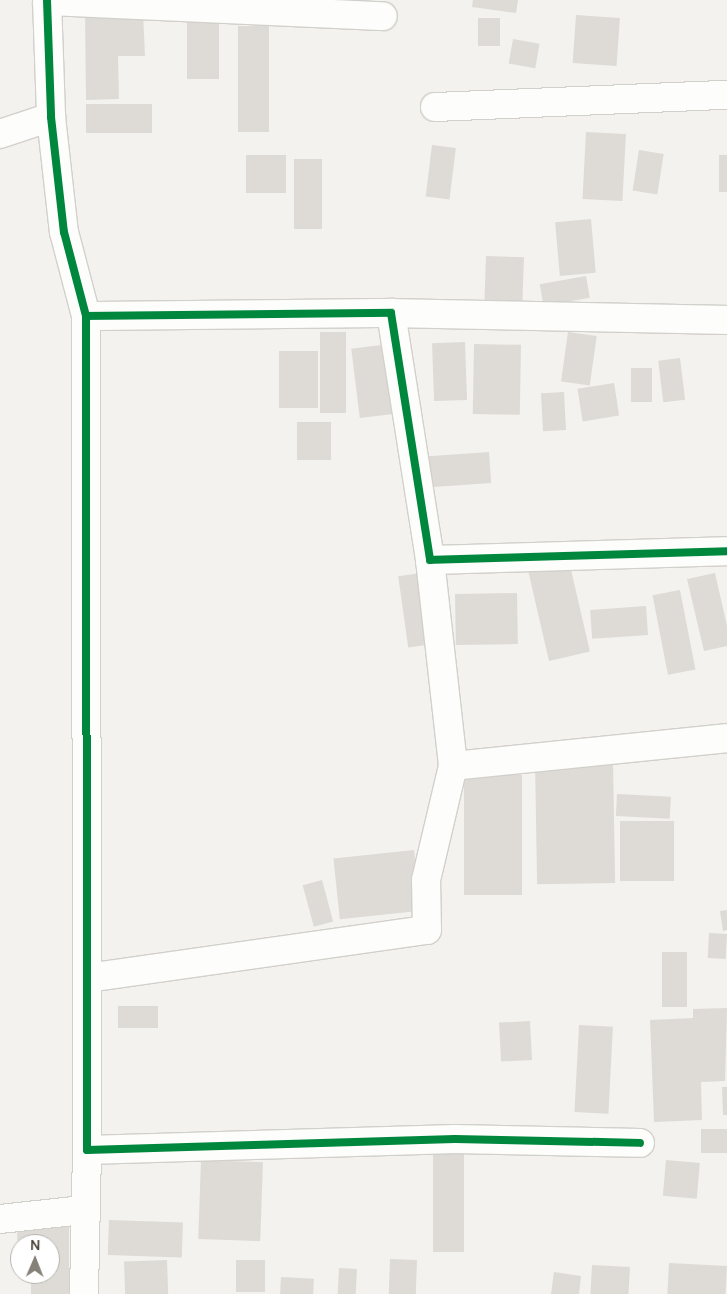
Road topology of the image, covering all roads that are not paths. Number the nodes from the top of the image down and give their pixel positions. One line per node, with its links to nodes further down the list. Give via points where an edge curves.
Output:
1 (47, 0): 2 (street); 5 (street)
2 (383, 16)
3 (727, 95): 4 (street)
4 (435, 107)
5 (51, 117): 6 (street); 8 (street, via 64,232)
6 (0, 134)
7 (391, 313): 8 (street); 9 (street); 11 (street)
8 (86, 316): 14 (street)
9 (727, 320)
10 (727, 551): 11 (street)
11 (430, 560): 13 (street)
12 (727, 738): 13 (street)
13 (453, 766): 14 (street, via 426,880 427,930)
14 (88, 978): 16 (street)
15 (640, 1143): 16 (street, via 455,1139)
16 (87, 1150): 17 (street)
17 (83, 1210): 18 (street); 19 (street)
18 (0, 1219)
19 (84, 1294)

